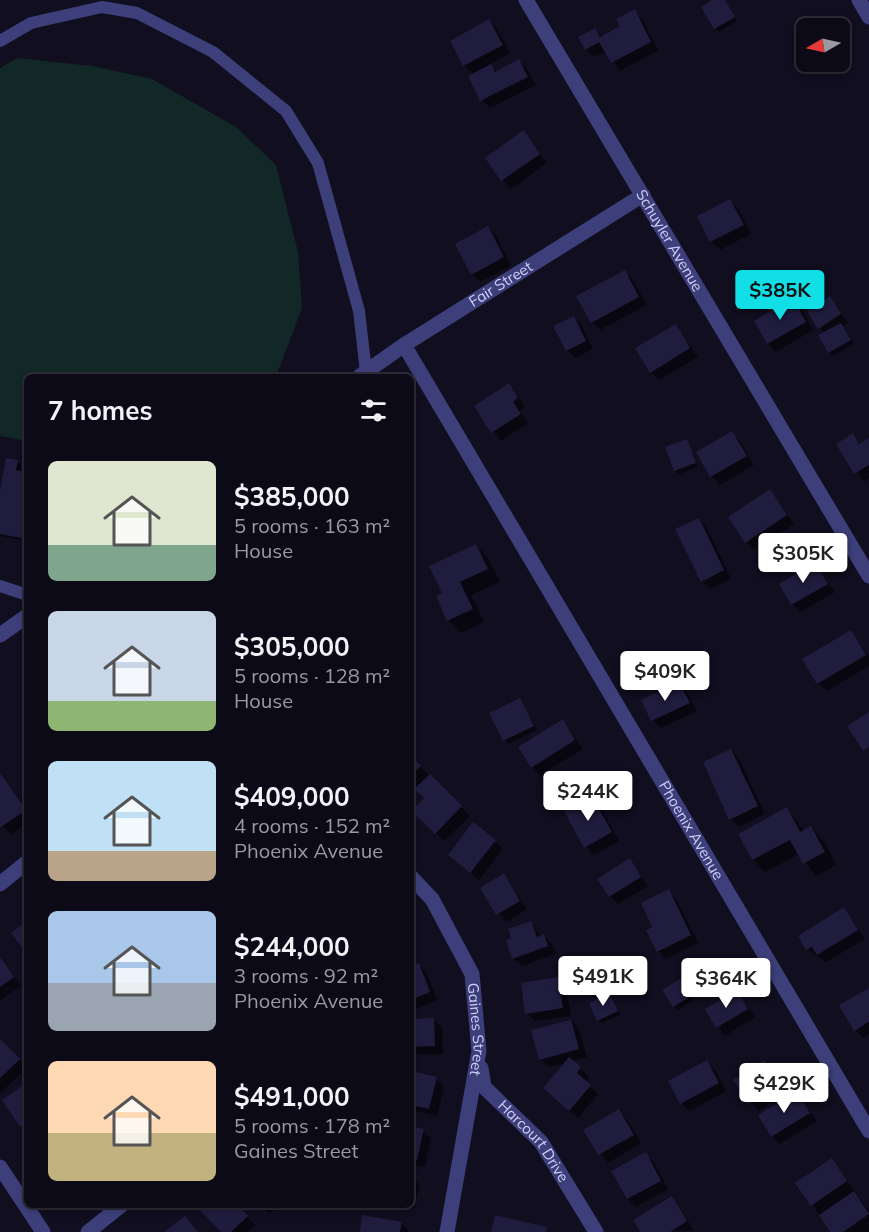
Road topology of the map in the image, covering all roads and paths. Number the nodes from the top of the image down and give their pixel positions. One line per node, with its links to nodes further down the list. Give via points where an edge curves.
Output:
1 (526, 0): 5 (street, Schuyler Avenue)
2 (859, 0): 3 (street)
3 (869, 17)
4 (0, 42): 7 (lane, via 31,23 92,9 137,13 213,52 286,111 318,163 358,310)
5 (643, 195): 6 (street, Fair Street); 8 (street, Schuyler Avenue)
6 (404, 345): 7 (street, Fair Street); 17 (street, Phoenix Avenue)
7 (363, 374)
8 (869, 576)
9 (0, 586): 10 (lane)
10 (24, 594)
11 (24, 617): 12 (street)
12 (0, 635)
13 (24, 865): 15 (street)
14 (414, 881): 16 (street, Gaines Street, via 432,899 472,974)
15 (0, 885)
16 (479, 1051): 24 (street, Gaines Street); 25 (street, Harcourt Drive, via 484,1087 541,1142)
17 (869, 1131)
18 (0, 1167): 19 (street)
19 (24, 1203)
20 (27, 1208): 22 (street)
21 (118, 1208): 23 (street)
22 (43, 1232)
23 (88, 1232)
24 (447, 1232)
25 (596, 1232)

